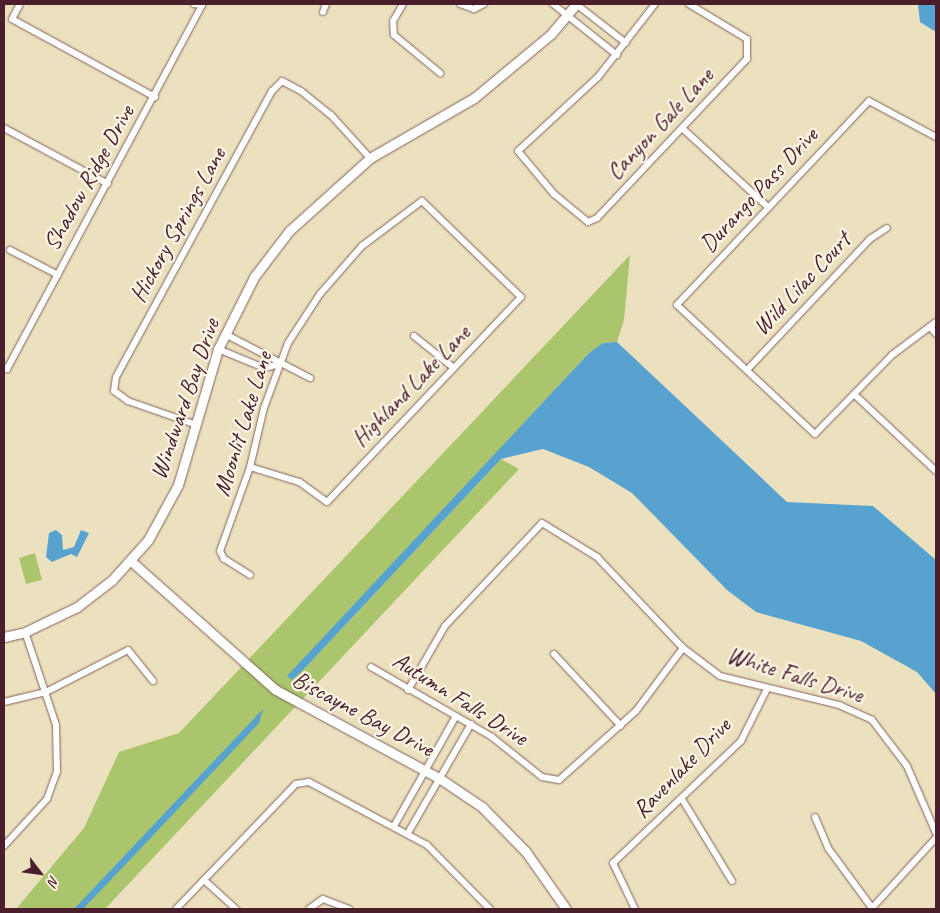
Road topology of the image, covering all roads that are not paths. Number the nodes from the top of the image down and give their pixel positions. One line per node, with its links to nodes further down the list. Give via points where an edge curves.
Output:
1 (20, 4): 17 (street, via 12,19)
2 (194, 4): 3 (street)
3 (202, 4): 17 (street, Shadow Ridge Drive)
4 (326, 4): 12 (street)
5 (403, 4): 16 (street, via 393,21 394,35)
6 (460, 4): 7 (street, via 474,9)
7 (484, 4)
8 (553, 4): 13 (street)
9 (576, 4): 13 (street, Windward Bay Drive); 14 (street)
10 (655, 4): 14 (street)
11 (690, 4): 19 (street, Canyon Gale Lane, via 750,45 747,59)
12 (324, 12)
13 (567, 15): 15 (street); 21 (street, Windward Bay Drive, via 551,34 474,98)
14 (626, 43): 15 (street)
15 (617, 55): 19 (street, Canyon Gale Lane, via 518,151 554,194 588,222 597,218)
16 (440, 73)
17 (155, 97): 22 (street, Shadow Ridge Drive)
18 (4, 128): 22 (street)
19 (682, 128): 24 (street)
20 (936, 137): 24 (street, Durango Pass Drive, via 869,101)
21 (370, 158): 30 (street, Windward Bay Drive, via 289,231 254,277); 40 (street, Hickory Springs Lane, via 331,115 282,81 272,91 126,360 114,391 128,401)
22 (108, 184): 27 (street, Shadow Ridge Drive)
23 (422, 201): 34 (street, Moonlit Lake Lane, via 362,246 326,287); 36 (street, Highland Lake Lane, via 521,296)
24 (768, 207): 37 (street, Durango Pass Drive, via 677,305)
25 (887, 228): 37 (street, Wild Lilac Court, via 870,239)
26 (10, 250): 27 (street)
27 (58, 275): 35 (street, Shadow Ridge Drive)
28 (936, 322): 29 (street)
29 (930, 328): 31 (street); 39 (street, via 892,356)
30 (225, 334): 33 (street, Windward Bay Drive); 34 (street)
31 (936, 334)
32 (414, 336): 36 (street)
33 (218, 349): 34 (street, via 264,368); 40 (street, Windward Bay Drive)
34 (280, 364): 38 (street); 41 (street, Moonlit Lake Lane)
35 (5, 368)
36 (454, 368): 41 (street, Highland Lake Lane, via 327,502 299,482)
37 (747, 370): 39 (street, via 815,434)
38 (310, 378)
39 (855, 395): 42 (street)
40 (194, 424): 43 (street, Windward Bay Drive, via 173,498)
41 (250, 467): 44 (street, Moonlit Lake Lane, via 220,551 224,560)
42 (936, 471)
43 (131, 562): 45 (street, Windward Bay Drive, via 77,607); 58 (street, Biscayne Bay Drive, via 269,685 321,717)
44 (250, 575)
45 (25, 632): 46 (street, Windward Bay Drive); 53 (street)
46 (4, 637)
47 (683, 648): 51 (street, White Falls Drive, via 720,676); 52 (street, White Falls Drive, via 597,557 542,523 444,626); 57 (street)
48 (554, 654): 57 (street)
49 (371, 667): 52 (street, Autumn Falls Drive)
50 (153, 681): 53 (street, via 128,650)
51 (766, 689): 60 (street, Ravenlake Drive, via 741,741); 64 (street, White Falls Drive, via 839,705 872,720 907,766)
52 (408, 690): 55 (street, Autumn Falls Drive)
53 (46, 692): 54 (street); 66 (street, via 56,725 57,772 47,799)
54 (4, 702)
55 (456, 716): 56 (street, Autumn Falls Drive); 58 (street)
56 (471, 724): 57 (street, Autumn Falls Drive, via 552,780 565,777); 59 (street)
57 (621, 726)
58 (426, 770): 59 (street, Biscayne Bay Drive); 62 (street)
59 (440, 778): 63 (street); 75 (street, Biscayne Bay Drive, via 482,807 504,828)
60 (682, 799): 68 (street); 76 (street, Ravenlake Drive, via 613,863)
61 (815, 817): 69 (street, via 828,848)
62 (394, 826): 63 (street); 67 (street, via 309,782 296,784)
63 (408, 833): 74 (street, via 445,860)
64 (936, 833)
65 (936, 838): 69 (street)
66 (4, 846)
67 (204, 880): 70 (street); 71 (street)
68 (732, 881)
69 (871, 908)
70 (176, 909)
71 (236, 909)
72 (308, 909): 73 (street, via 316,902 329,899)
73 (349, 909)
74 (490, 909)
75 (566, 909)
76 (635, 909)

